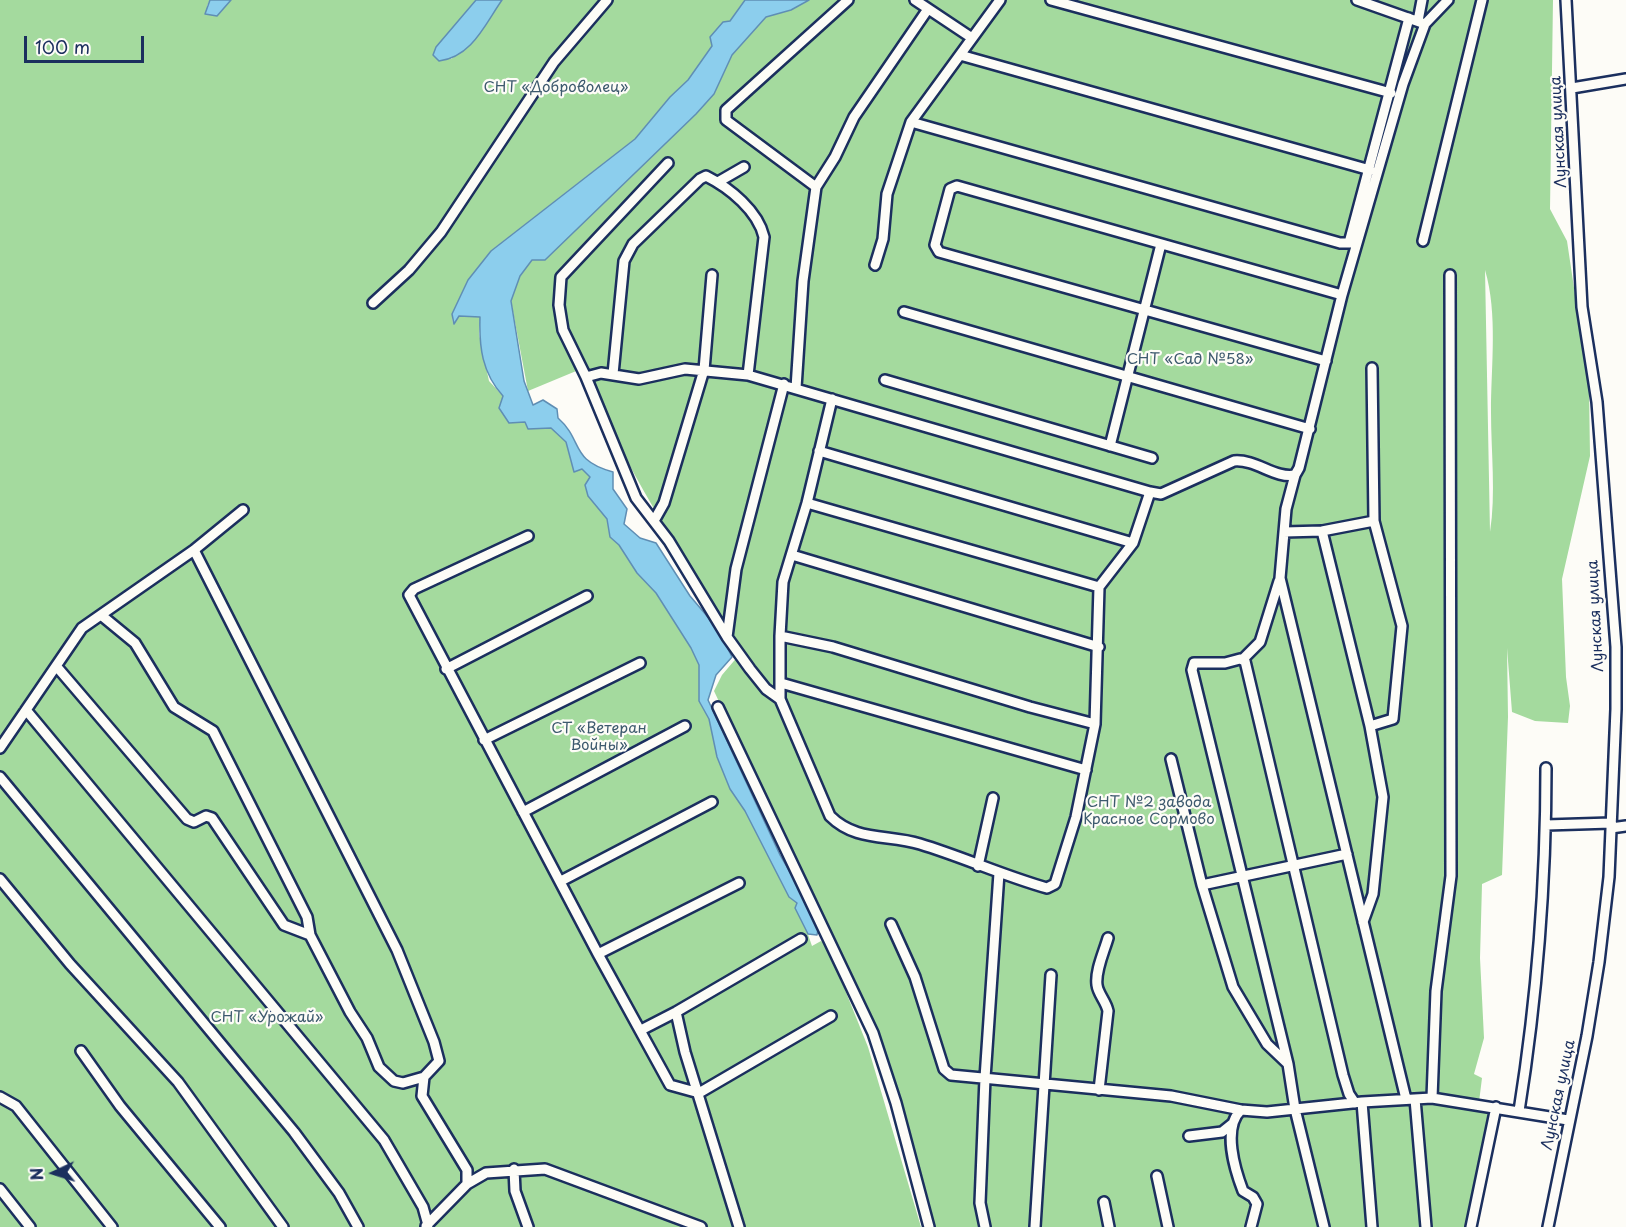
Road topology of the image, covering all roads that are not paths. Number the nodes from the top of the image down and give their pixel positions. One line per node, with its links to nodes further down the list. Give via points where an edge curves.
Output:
1 (608, 0): 30 (street, via 554,62 441,232 409,270)
2 (848, 0): 23 (street, via 726,110 726,120)
3 (915, 0): 11 (street)
4 (1000, 0): 13 (street)
5 (1051, 0): 17 (street)
6 (1357, 0): 12 (street)
7 (1422, 0): 12 (street)
8 (1448, 0): 12 (street)
9 (1482, 0): 24 (street)
10 (1566, 0): 16 (street, Лунская улица)
11 (928, 9): 13 (street); 23 (street, via 854,117)
12 (1418, 21): 17 (street); 29 (street)
13 (972, 38): 14 (street)
14 (960, 55): 18 (street); 21 (street)
15 (1626, 79): 16 (street)
16 (1572, 88): 88 (street, Лунская улица, via 1582,307 1597,402 1616,647)
17 (1390, 93): 21 (street)
18 (911, 122): 21 (street, via 1340,243 1351,240); 26 (street, via 887,194 883,239)
19 (668, 163): 38 (street, via 561,277 559,305 563,330)
20 (744, 167): 22 (street)
21 (1370, 170)
22 (718, 182): 36 (street, via 706,176 700,179 633,244 624,261); 37 (street, via 760,221 764,237)
23 (816, 187): 42 (street, via 803,281)
24 (1423, 242)
25 (1161, 244): 29 (street); 31 (street); 31 (street, via 957,186 950,189 935,245 939,252)
26 (875, 265)
27 (712, 275): 35 (street)
28 (1450, 276): 117 (street, via 1451,876 1436,991)
29 (1342, 295): 33 (street)
30 (373, 303)
31 (1144, 310): 33 (street); 39 (street)
32 (904, 312): 39 (street)
33 (1326, 361): 44 (street)
34 (1372, 368): 53 (street)
35 (704, 370): 36 (street, via 686,369 639,379); 37 (street); 52 (street, via 664,503)
36 (613, 374): 38 (street)
37 (748, 375): 41 (street)
38 (586, 377): 52 (street, via 636,498)
39 (1127, 378): 44 (street); 45 (street)
40 (885, 380): 45 (street)
41 (784, 384): 42 (street); 65 (street, via 736,569)
42 (796, 388): 43 (street)
43 (832, 399): 46 (street); 49 (street)
44 (1310, 429): 48 (street)
45 (1110, 446): 47 (street)
46 (819, 451): 50 (street); 57 (street)
47 (1152, 458)
48 (1295, 475): 49 (street, via 1287,476 1247,460 1234,461 1161,494); 55 (street)
49 (1150, 492): 57 (street)
50 (807, 503): 59 (street); 61 (street)
51 (243, 510): 58 (street)
52 (655, 519): 65 (street)
53 (1374, 521): 54 (street); 77 (street, via 1402,626 1393,719)
54 (1322, 531): 55 (street); 77 (street)
55 (1284, 532): 60 (street)
56 (528, 536): 70 (street, via 414,589 409,595)
57 (1133, 543): 61 (street)
58 (194, 550): 63 (street); 111 (street, via 397,951 439,1061)
59 (792, 555): 64 (street, via 783,582); 66 (street)
60 (1280, 578): 67 (street, via 1260,642); 90 (street)
61 (1099, 587): 66 (street)
62 (587, 596): 70 (street)
63 (101, 615): 69 (street, via 82,628); 101 (street, via 135,643 174,707 213,731 307,917)
64 (780, 636): 71 (street); 75 (street, via 833,647)
65 (727, 637): 72 (street, via 766,689)
66 (1099, 647): 75 (street)
67 (1243, 659): 92 (street); 94 (street, via 1197,662 1191,666)
68 (640, 663): 78 (street)
69 (57, 667): 74 (street); 101 (street, via 187,819 194,822 206,816 212,818 284,925)
70 (446, 669): 78 (street)
71 (781, 683): 72 (street); 82 (street)
72 (780, 699): 91 (street, via 821,797 839,825 855,834 920,844)
73 (718, 706): 141 (street, via 873,1033)
74 (26, 710): 79 (street); 132 (street, via 384,1140 423,1207)
75 (1095, 724): 82 (street)
76 (685, 726): 86 (street)
77 (1370, 726): 99 (street, via 1383,797 1373,894)
78 (484, 740): 86 (street)
79 (0, 748)
80 (1171, 759): 98 (street)
81 (1546, 768): 87 (street)
82 (1086, 770): 93 (street, via 1076,817 1054,884 1047,888)
83 (0, 777): 137 (street, via 294,1132 339,1193)
84 (993, 798): 91 (street)
85 (712, 802): 96 (street)
86 (523, 812): 96 (street)
87 (1546, 825): 88 (street); 123 (street, via 1530,1039)
88 (1611, 825): 89 (street); 124 (street, Лунская улица, via 1610,877 1599,962)
89 (1626, 826)
90 (1347, 854): 92 (street); 99 (street)
91 (978, 866): 93 (street)
92 (1295, 866): 94 (street); 119 (street, via 1343,1075 1349,1094)
93 (999, 873): 112 (street)
94 (1241, 877): 98 (street); 110 (street)
95 (0, 879): 136 (street, via 69,964 178,1082)
96 (561, 881): 104 (street)
97 (739, 883): 104 (street)
98 (1202, 885): 110 (street, via 1233,987 1267,1044)
99 (1363, 922): 118 (street)
100 (891, 924): 112 (street, via 915,977 944,1069 951,1075)
101 (310, 935): 111 (street, via 368,1038 379,1067 394,1081 403,1083)
102 (1108, 938): 114 (street, via 1097,977 1108,1011)
103 (801, 939): 106 (street)
104 (598, 954): 108 (street)
105 (1051, 975): 113 (street)
106 (676, 1012): 108 (street); 115 (street)
107 (831, 1016): 115 (street)
108 (641, 1030): 115 (street, via 670,1085)
109 (81, 1051): 135 (street, via 120,1106)
110 (1288, 1064): 121 (street)
111 (424, 1077): 129 (street, via 422,1096 467,1170)
112 (985, 1078): 113 (street); 142 (street, via 980,1203)
113 (1044, 1084): 114 (street); 143 (street)
114 (1099, 1090): 122 (street, via 1172,1096)
115 (699, 1093): 140 (street)
116 (0, 1097): 134 (street, via 16,1106)
117 (1432, 1098): 118 (street); 120 (street)
118 (1411, 1099): 119 (street); 149 (street)
119 (1359, 1102): 121 (street); 148 (street)
120 (1496, 1107): 123 (street); 150 (street)
121 (1295, 1108): 122 (street); 147 (street)
122 (1241, 1110): 125 (street)
123 (1519, 1111): 124 (street)
124 (1568, 1120): 151 (street, Лунская улица)
125 (1232, 1124): 126 (street, via 1222,1132); 146 (street, via 1237,1175 1243,1191 1257,1204)
126 (1188, 1136)
127 (514, 1169): 129 (street, via 486,1173); 138 (street, via 515,1191); 139 (street, via 545,1169)
128 (1157, 1176): 145 (street)
129 (467, 1184): 132 (street)
130 (0, 1189): 133 (street)
131 (1104, 1202): 144 (street)
132 (427, 1226)
133 (30, 1227)
134 (112, 1227)
135 (220, 1227)
136 (283, 1227)
137 (358, 1227)
138 (528, 1227)
139 (701, 1227)
140 (739, 1227)
141 (929, 1227)
142 (985, 1227)
143 (1035, 1227)
144 (1109, 1227)
145 (1168, 1227)
146 (1251, 1227)
147 (1324, 1227)
148 (1372, 1227)
149 (1426, 1227)
150 (1471, 1227)
151 (1548, 1227)

